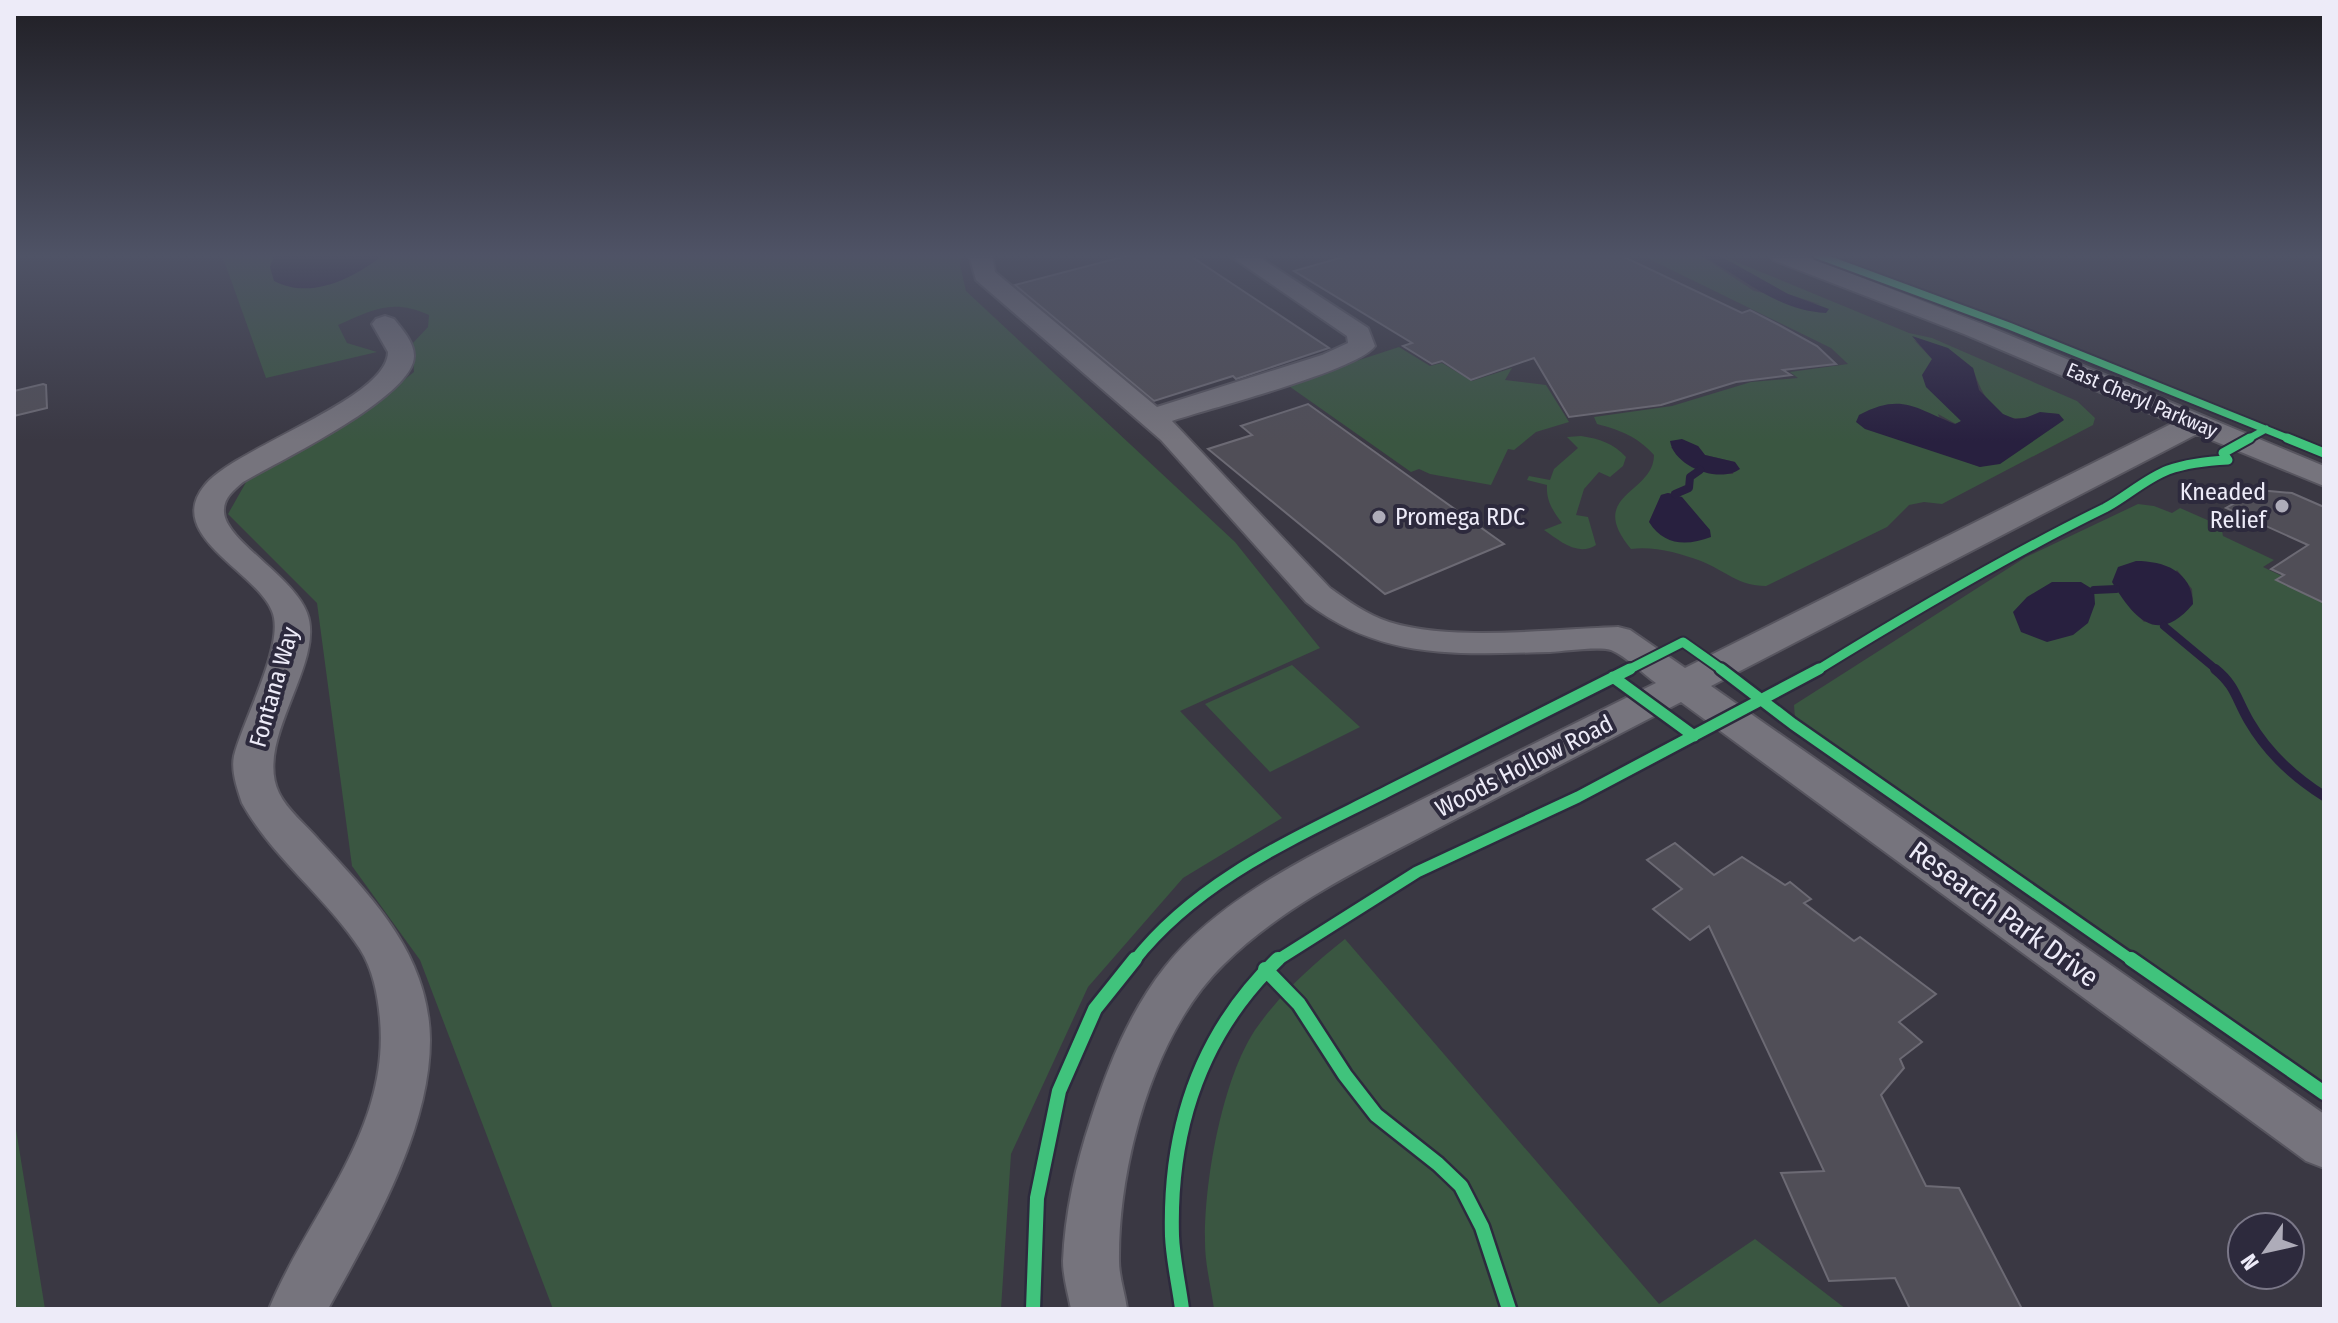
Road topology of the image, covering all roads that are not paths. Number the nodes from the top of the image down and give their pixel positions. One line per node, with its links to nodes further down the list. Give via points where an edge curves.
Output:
1 (1031, 317): 5 (street, Research Park Drive)
2 (1334, 317): 5 (street, via 1359,333 1362,346 1331,361)
3 (1941, 317): 6 (street, East Cheryl Parkway)
4 (385, 324): 10 (street, Fontana Way, via 400,345 401,361 384,387 232,476 214,492 207,519 216,535 271,583 295,619 253,758 262,803 383,946 407,1014 406,1069 378,1158)
5 (1152, 418): 8 (street, Research Park Drive, via 1318,595 1342,613 1377,630 1416,639 1462,643 1618,638)
6 (2196, 423): 7 (street, East Cheryl Parkway); 8 (street, Woods Hollow Road)
7 (2324, 477)
8 (1683, 685): 9 (street, Research Park Drive); 11 (street, Woods Hollow Road, via 1332,864 1265,905 1205,954 1160,1011 1129,1078 1104,1166 1091,1263)
9 (2324, 1144)
10 (297, 1309)
11 (1099, 1309)

